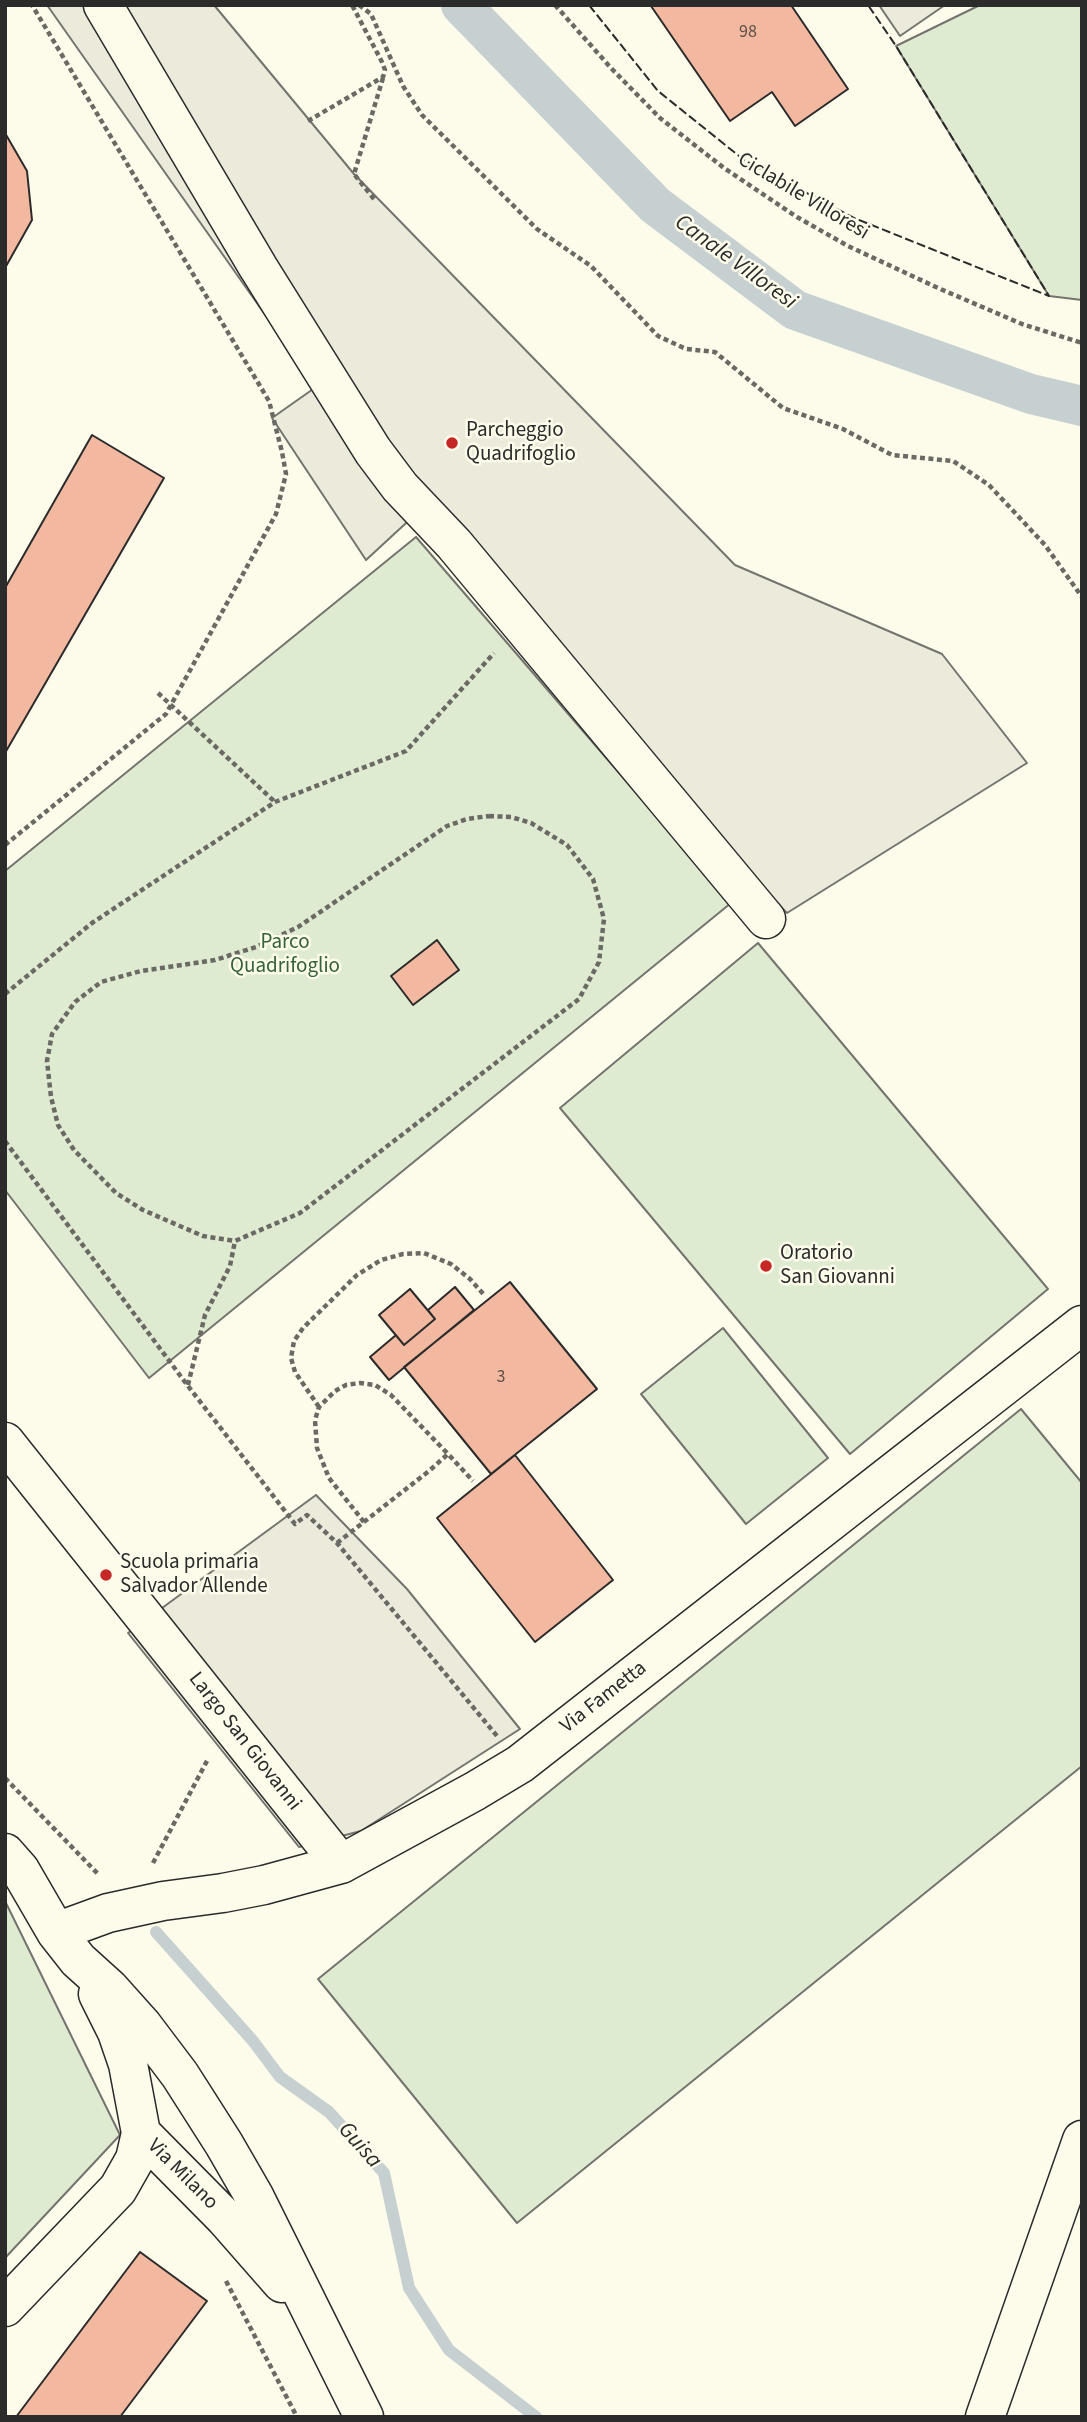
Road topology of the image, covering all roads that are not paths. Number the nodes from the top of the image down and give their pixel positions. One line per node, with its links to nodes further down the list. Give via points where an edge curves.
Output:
1 (103, 5): 2 (street, via 373,451)
2 (766, 919)
3 (1082, 1325): 6 (street, Via Fametta, via 520,1764)
4 (5, 1442): 6 (street, Largo San Giovanni)
5 (5, 1853): 7 (street, Via Milano)
6 (341, 1864): 7 (street, Via Fametta, via 264,1885 108,1913)
7 (67, 1946): 8 (street, Via Milano, via 117,2032); 10 (street, Via Milano, via 143,2026)
8 (141, 2133): 10 (street, via 181,2126 196,2128); 11 (street, Via Milano); 12 (street, via 135,2159)
9 (1082, 2140): 16 (street)
10 (224, 2144): 14 (street, Via Milano)
11 (186, 2181): 12 (street, via 163,2178); 14 (street, Via Milano, via 225,2218)
12 (118, 2189): 13 (street)
13 (5, 2307)
14 (318, 2324): 15 (street, Via Milano)
15 (364, 2417)
16 (985, 2417)

